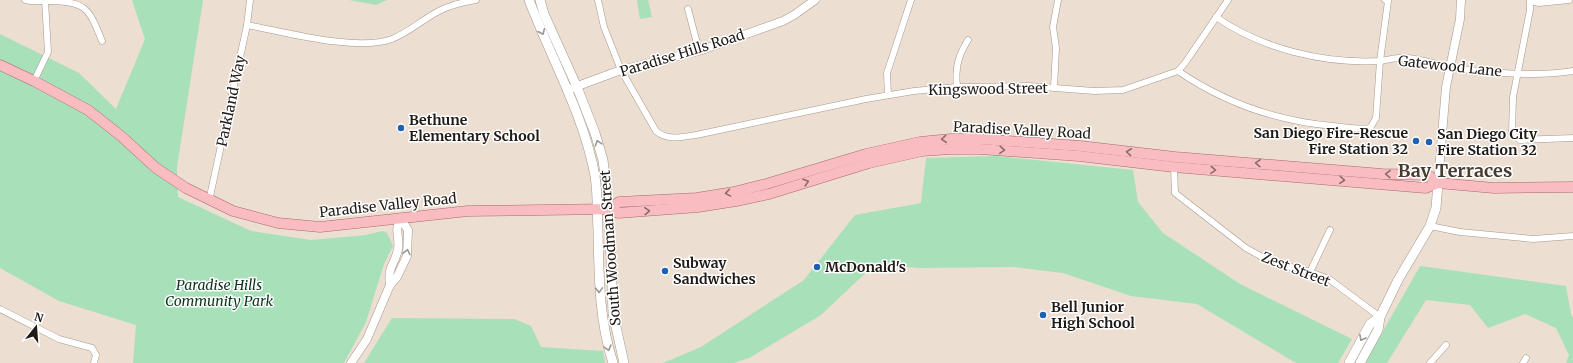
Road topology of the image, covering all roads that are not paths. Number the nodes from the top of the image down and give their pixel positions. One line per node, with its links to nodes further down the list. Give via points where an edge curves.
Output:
1 (25, 0): 14 (street)
2 (250, 0): 17 (street, Parkland Way)
3 (476, 0): 17 (street, via 440,10 402,35 372,44 347,43)
4 (529, 0): 32 (main road, South Woodman Street, one-way to 32)
5 (540, 0): 29 (main road, South Woodman Street)
6 (598, 0): 24 (street, via 604,28)
7 (815, 0): 20 (street, Paradise Hills Road, via 783,21)
8 (911, 0): 33 (street, via 887,73)
9 (1058, 0): 31 (street, via 1053,27 1056,48)
10 (1228, 0): 16 (street)
11 (1386, 0): 21 (street)
12 (1461, 0): 23 (street, via 1460,19)
13 (1569, 0): 27 (street, via 1539,3 1530,1)
14 (45, 1): 19 (street, via 72,3 84,8 92,16); 28 (street, via 48,52)
15 (688, 9): 20 (street)
16 (1216, 17): 21 (street, Gatewood Lane, via 1261,42 1290,51 1319,57); 25 (street)
17 (247, 25): 38 (street, Parkland Way)
18 (968, 40): 30 (street, via 957,63)
19 (102, 41)
20 (699, 51): 24 (street, Paradise Hills Road)
21 (1380, 61): 23 (street, Gatewood Lane, via 1404,58); 25 (street, via 1376,118 1370,128 1364,129 1318,125 1274,116 1221,96)
22 (0, 65): 28 (main road, Paradise Valley Road)
23 (1450, 67): 27 (street, Gatewood Lane); 36 (street)
24 (621, 70): 29 (street, Paradise Hills Road); 33 (street, Kingswood Street, via 654,128 665,137 696,135)
25 (1178, 71): 31 (street, Kingswood Street, via 1123,90 1094,91)
26 (1573, 71): 27 (street, Gatewood Lane)
27 (1518, 72): 34 (street, via 1512,110 1512,134 1520,140)
28 (34, 81): 38 (main road, Paradise Valley Road, via 88,110 156,168)
29 (576, 86): 32 (street, Paradise Hills Road); 40 (main road, South Woodman Street, one-way to 29, via 603,160)
30 (957, 87): 31 (street, Kingswood Street); 33 (street, Kingswood Street)
31 (1054, 87)
32 (567, 90): 39 (main road, South Woodman Street, via 592,159 596,178)
33 (888, 95)
34 (1573, 138)
35 (1174, 167): 36 (main road, Paradise Valley Road, one-way to 36, via 1426,188); 40 (main road, Paradise Valley Road, one-way to 35, via 618,213 698,207 736,201 769,194 869,163 922,151 980,149 1080,156); 45 (street, Zest Street, via 1175,193 1246,248 1271,262)
36 (1438, 183): 37 (main road, Paradise Valley Road, via 1494,188); 40 (main road, Paradise Valley Road, one-way to 40, via 1428,176 1175,157 1073,146 950,139 920,142 866,154 734,192 697,198 619,202); 42 (main road, via 1436,208)
37 (1573, 187)
38 (209, 201): 41 (main road, Paradise Valley Road, via 256,218 293,225 335,226)
39 (597, 209): 40 (main road, Paradise Valley Road); 41 (main road, Paradise Valley Road, via 468,211); 52 (main road, South Woodman Street, one-way to 52, via 600,295 607,344)
40 (609, 209): 53 (main road, South Woodman Street, via 613,313)
41 (400, 218): 46 (street, via 396,228 398,249 388,273); 46 (street, one-way to 41, via 397,276 407,250 408,230)
42 (1430, 226): 44 (street, via 1460,232 1533,239); 48 (main road, via 1398,280)
43 (1330, 230): 45 (street)
44 (1573, 236)
45 (1310, 272): 48 (street, Zest Street, via 1329,279)
46 (390, 285): 51 (street, via 367,339)
47 (0, 309): 50 (street, via 59,339 92,348 96,355)
48 (1380, 317): 54 (main road, one-way to 54, via 1370,324); 55 (main road, via 1378,330)
49 (1446, 345): 56 (street)
50 (95, 362)
51 (351, 363)
52 (613, 363)
53 (624, 363)
54 (1349, 363)
55 (1360, 363)
56 (1430, 363)

